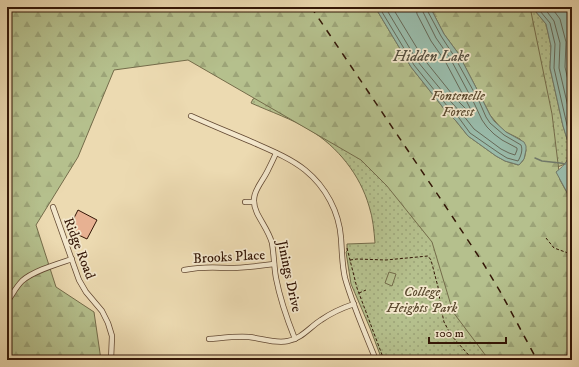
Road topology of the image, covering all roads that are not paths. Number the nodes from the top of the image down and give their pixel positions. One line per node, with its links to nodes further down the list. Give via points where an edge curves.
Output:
1 (190, 116): 2 (street)
2 (276, 153): 4 (street, via 258,187); 10 (street, via 305,170 329,197 339,226 344,271)
3 (245, 202): 4 (street)
4 (254, 202): 7 (street, Jinings Drive, via 271,238)
5 (53, 207): 6 (street, Ridge Road)
6 (72, 259): 9 (street, via 26,278); 13 (street, Ridge Road, via 82,286 108,323 112,336)
7 (274, 264): 8 (street, Brooks Place); 11 (street, Jinings Drive, via 280,297)
8 (184, 270)
9 (7, 302)
10 (354, 304): 11 (street, via 328,315); 14 (street)
11 (295, 339): 12 (street, via 284,342 239,337)
12 (209, 340)
13 (111, 360)
14 (378, 360)

